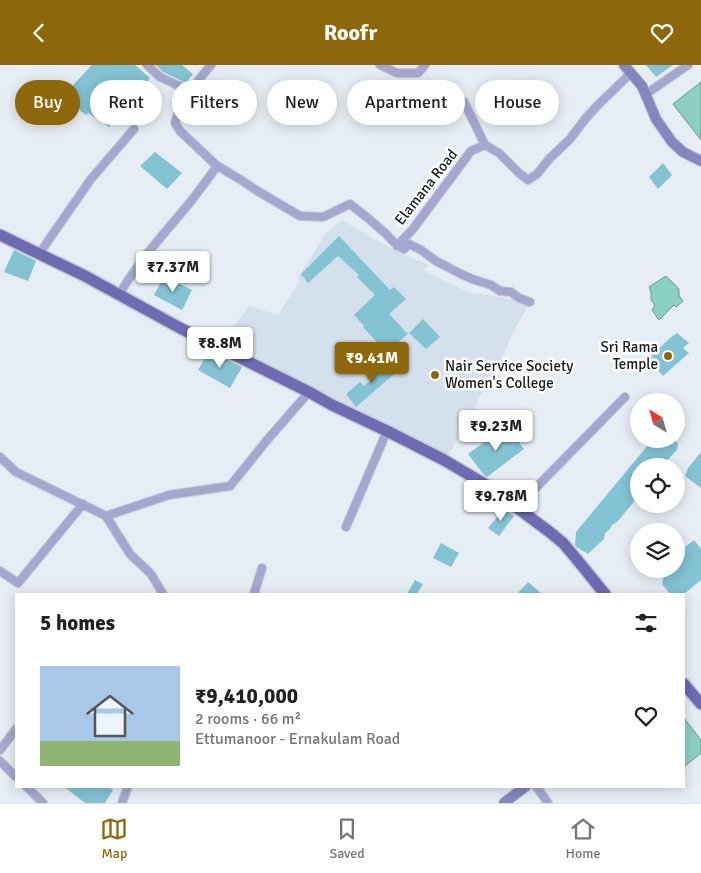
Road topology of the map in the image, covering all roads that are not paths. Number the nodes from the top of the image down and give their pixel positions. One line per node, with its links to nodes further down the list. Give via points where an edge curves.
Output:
1 (147, 65): 8 (street)
2 (212, 65): 7 (street)
3 (380, 65): 4 (street, via 397,73 418,73)
4 (425, 65)
5 (688, 65): 9 (street)
6 (628, 69): 9 (street); 13 (street, via 570,139 528,180 499,153)
7 (199, 80)
8 (172, 83)
9 (646, 94): 14 (street, via 656,119 672,142)
10 (465, 104): 13 (street)
11 (176, 125): 15 (street)
12 (134, 129): 18 (street, via 91,179)
13 (485, 145): 17 (street, Elamana Road, via 471,151)
14 (701, 161)
15 (216, 165): 17 (street, Elamana Road, via 300,216 323,217 350,204); 19 (street)
16 (0, 235): 18 (main road)
17 (397, 246): 20 (street, Elamana Road, via 404,249 409,244 461,274)
18 (39, 254): 19 (main road)
19 (118, 295): 21 (main road)
20 (530, 302)
21 (309, 392): 23 (main road); 27 (street, via 230,486 169,495)
22 (625, 397): 26 (street)
23 (387, 431): 26 (main road, via 444,459); 28 (street)
24 (0, 457): 25 (street, via 16,471)
25 (83, 504): 27 (street); 30 (street, via 18,583)
26 (516, 508): 33 (main road, via 562,543)
27 (106, 516): 31 (street, via 130,554)
28 (346, 527)
29 (262, 568): 32 (street)
30 (0, 571)
31 (162, 593)
32 (254, 593)
33 (604, 593)
34 (685, 685): 35 (main road)
35 (701, 704)
36 (15, 730): 37 (street)
37 (0, 750)
38 (0, 761): 39 (street)
39 (15, 776)
40 (28, 788): 44 (street)
41 (127, 788): 45 (street)
42 (523, 788): 46 (street)
43 (537, 788): 47 (street)
44 (43, 803)
45 (122, 803)
46 (504, 803)
47 (548, 803)

